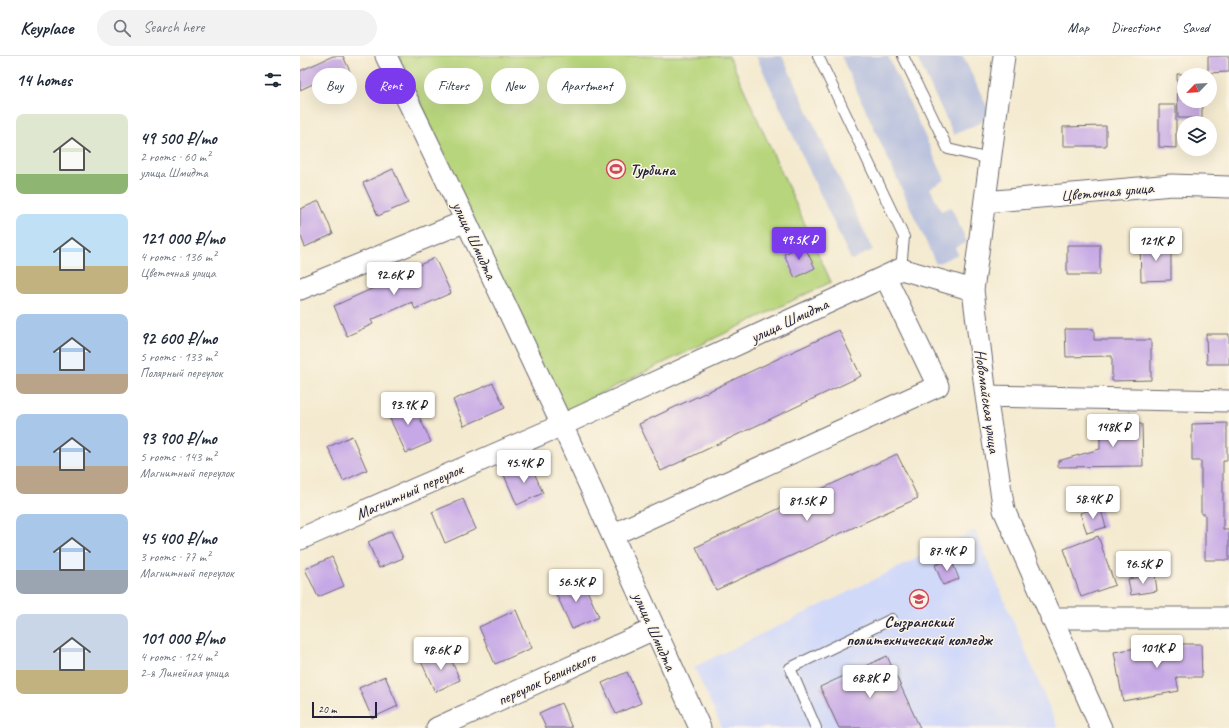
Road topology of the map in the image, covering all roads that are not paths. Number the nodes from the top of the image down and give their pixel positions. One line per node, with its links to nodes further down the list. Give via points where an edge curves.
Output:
1 (386, 56): 8 (street, улица Шмидта)
2 (818, 56): 9 (lane, via 904,237)
3 (903, 56): 5 (lane, via 948,150)
4 (1000, 58): 5 (street, Новомайская улица)
5 (990, 159): 7 (street, Новомайская улица)
6 (1229, 187): 7 (street, Цветочная улица, via 1172,185)
7 (985, 202): 11 (street, Новомайская улица)
8 (466, 221): 10 (street); 14 (street, улица Шмидта)
9 (893, 273): 11 (street); 14 (street, улица Шмидта); 15 (street, via 938,386)
10 (300, 289)
11 (973, 290): 12 (street, Новомайская улица)
12 (986, 396): 13 (street); 17 (street, Новомайская улица, via 1004,510)
13 (1229, 401)
14 (562, 425): 15 (street, улица Шмидта); 16 (street, Магнитный переулок)
15 (612, 535): 20 (street, улица Шмидта)
16 (300, 539)
17 (1051, 618): 18 (street); 24 (street, Новомайская улица)
18 (1229, 618)
19 (892, 619): 23 (lane, via 790,668)
20 (654, 629): 21 (street, переулок Белинского); 22 (street, улица Шмидта)
21 (437, 728)
22 (700, 728)
23 (816, 728)
24 (1101, 728)

